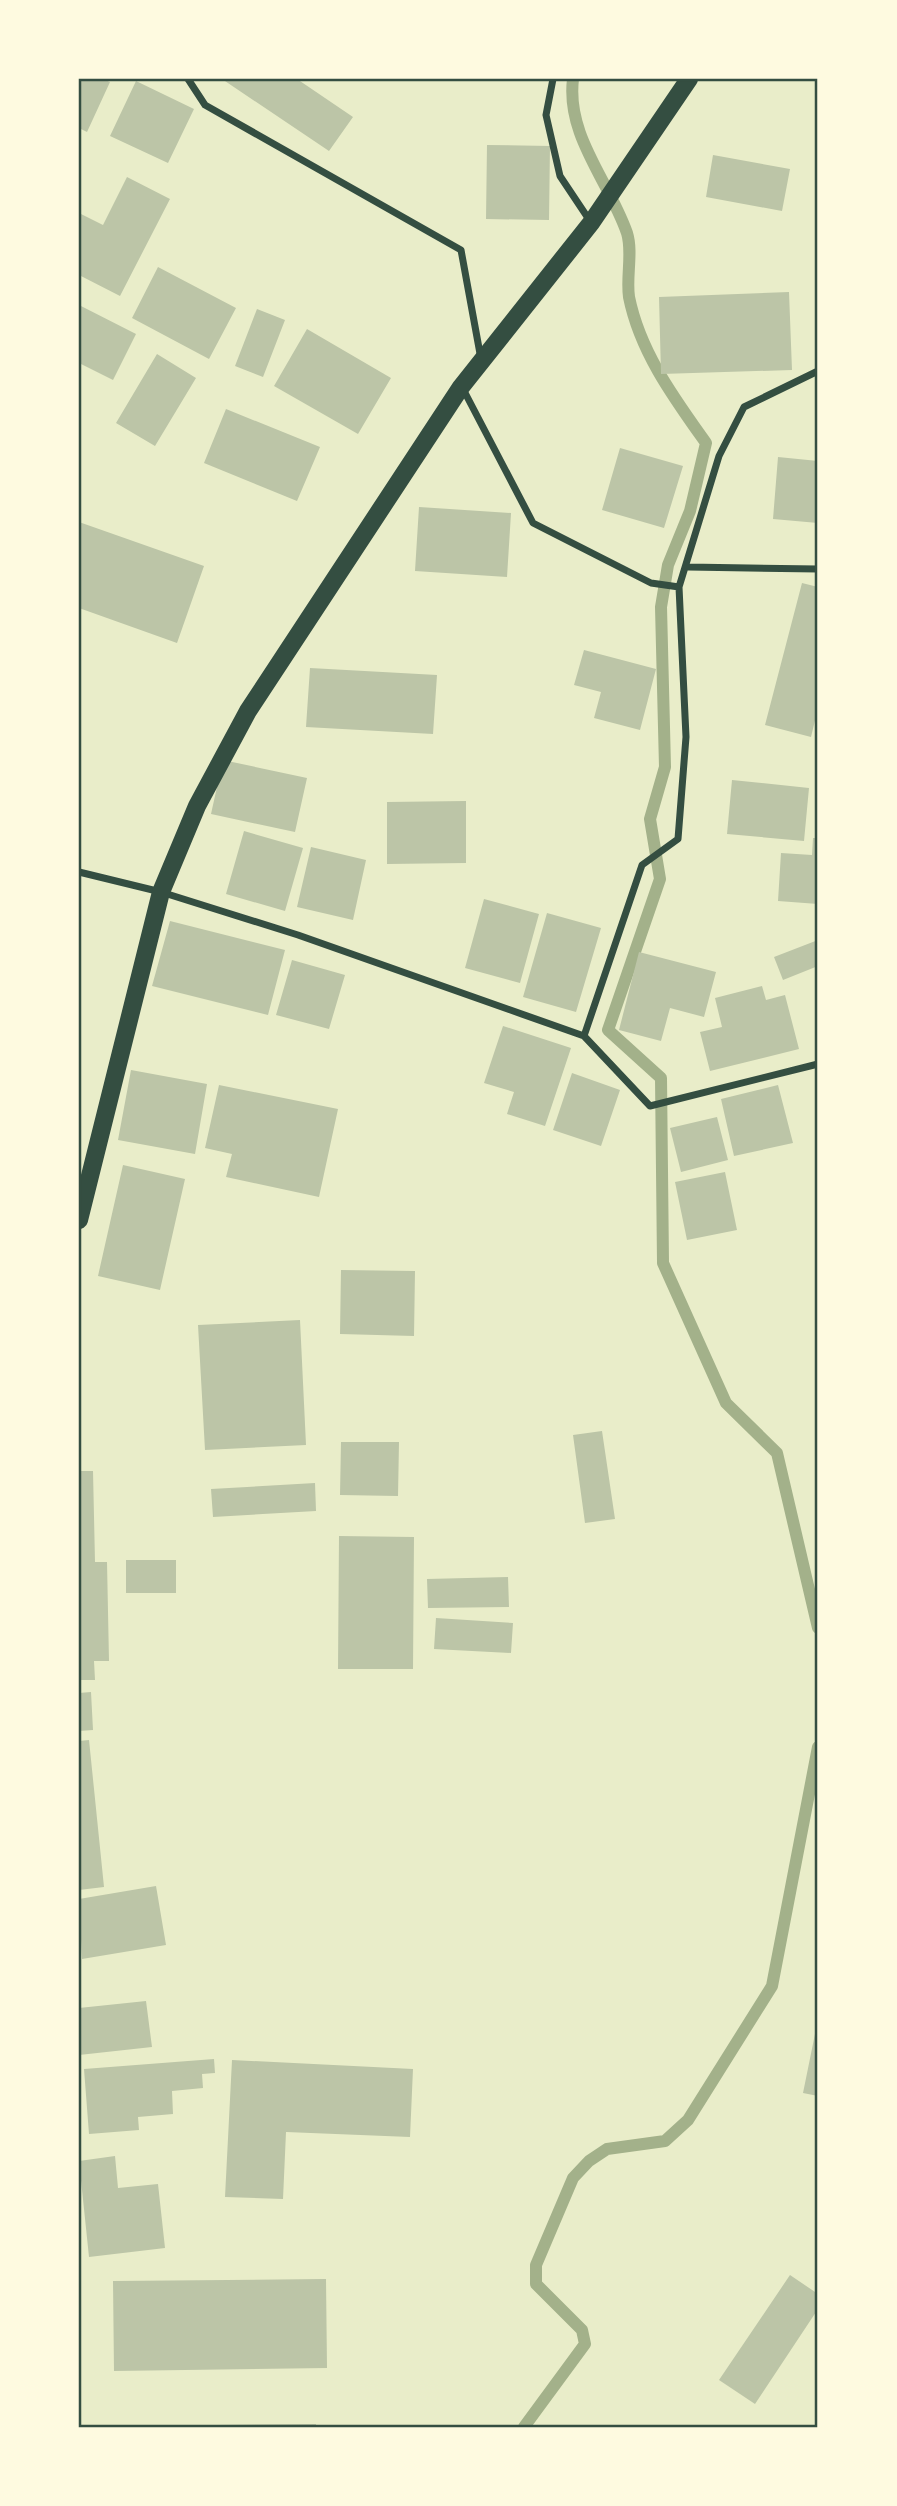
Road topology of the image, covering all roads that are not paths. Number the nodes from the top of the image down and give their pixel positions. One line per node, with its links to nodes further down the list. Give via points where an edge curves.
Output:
1 (187, 79): 5 (street, via 205,105 461,250)
2 (553, 79): 4 (street, via 547,115 560,176)
3 (689, 79): 4 (main road)
4 (591, 223): 5 (main road)
5 (481, 361): 7 (main road)
6 (818, 371): 8 (street, via 744,407 719,456)
7 (461, 387): 10 (street, via 533,523 651,583); 12 (main road, via 248,711 197,806)
8 (688, 567): 9 (street); 10 (street)
9 (818, 569)
10 (679, 587): 13 (street, via 686,737 678,839 642,865)
11 (79, 872): 12 (street)
12 (161, 892): 13 (street, via 299,935); 15 (main road)
13 (584, 1036): 14 (street, via 650,1107)
14 (818, 1064)
15 (79, 1220)

